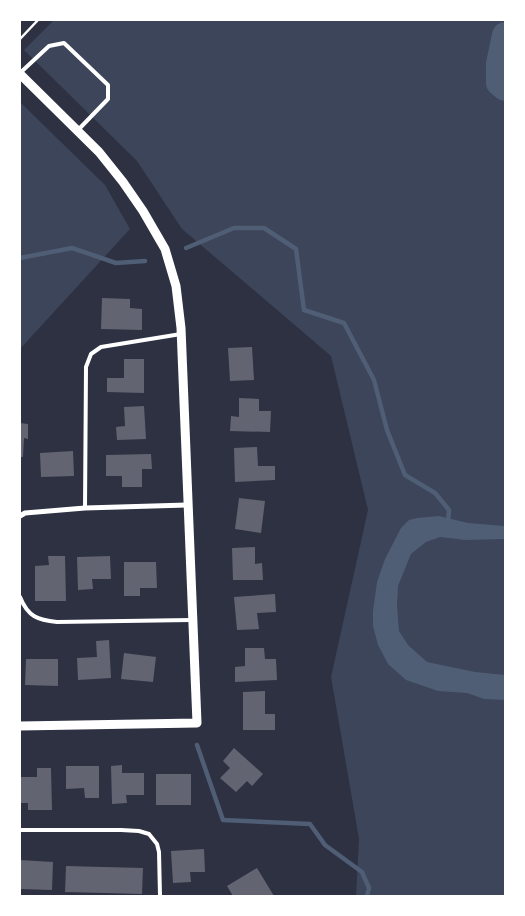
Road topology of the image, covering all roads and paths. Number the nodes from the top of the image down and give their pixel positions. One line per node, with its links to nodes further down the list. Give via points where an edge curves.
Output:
1 (38, 20): 2 (path)
2 (20, 39)
3 (20, 74): 4 (street); 4 (lane, via 49,46 64,43 108,85 108,99)
4 (78, 131): 5 (street, via 123,182 165,249 176,286)
5 (181, 334): 6 (street); 7 (lane, via 101,347 92,354 86,367)
6 (187, 505): 7 (street); 10 (street)
7 (85, 508): 8 (street)
8 (20, 516)
9 (20, 597): 10 (lane, via 30,613 40,620)
10 (194, 620): 11 (street, via 197,723)
11 (20, 726)
12 (20, 830): 13 (lane, via 121,830 149,834 159,852)
13 (160, 896)

